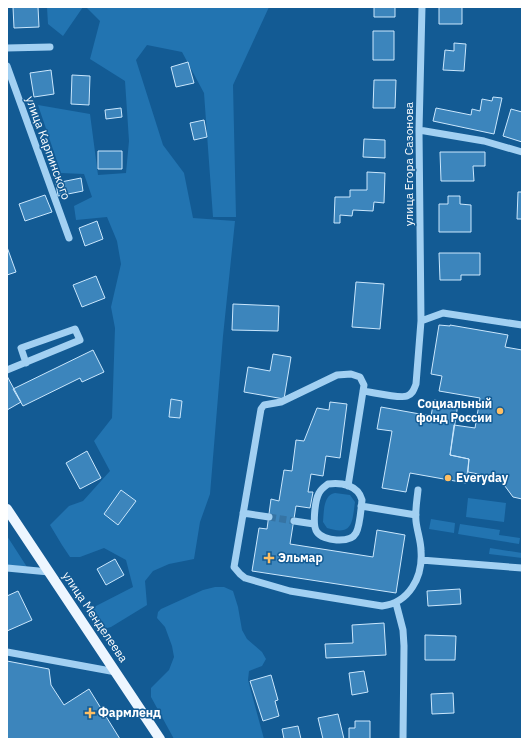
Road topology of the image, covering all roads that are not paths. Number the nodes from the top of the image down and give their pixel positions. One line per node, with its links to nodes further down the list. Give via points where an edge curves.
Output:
1 (422, 7): 5 (street, улица Егора Сазонова)
2 (50, 47): 3 (street)
3 (7, 48)
4 (7, 66): 7 (street, улица Карпинского)
5 (419, 130): 6 (street, via 484,141); 8 (street, улица Егора Сазонова)
6 (522, 152)
7 (68, 238)
8 (421, 321): 9 (street, via 443,313); 12 (street, улица Егора Сазонова, via 416,384 411,394 402,397)
9 (522, 325)
10 (26, 364): 10 (street, via 20,348 75,329 80,340); 11 (street)
11 (7, 370)
12 (363, 391): 13 (street); 17 (street, via 360,377 341,374 281,402 262,406)
13 (348, 486): 15 (street, via 359,492); 21 (street, via 328,484 321,489)
14 (418, 490): 18 (street)
15 (361, 506): 18 (street); 21 (street, via 357,532 347,540 324,537 317,533)
16 (7, 510): 25 (main road, улица Менделеева)
17 (243, 513): 19 (street); 26 (street, via 234,567 243,577 300,593 382,606)
18 (416, 515): 22 (street)
19 (269, 517)
20 (294, 520): 21 (street)
21 (314, 524)
22 (421, 560): 24 (street); 26 (street, via 413,587)
23 (7, 568): 25 (street)
24 (522, 568)
25 (49, 572): 28 (main road, улица Менделеева)
26 (396, 603): 30 (street, via 404,646)
27 (7, 652): 28 (street)
28 (116, 672): 29 (main road, улица Менделеева)
29 (160, 739)
30 (403, 739)

